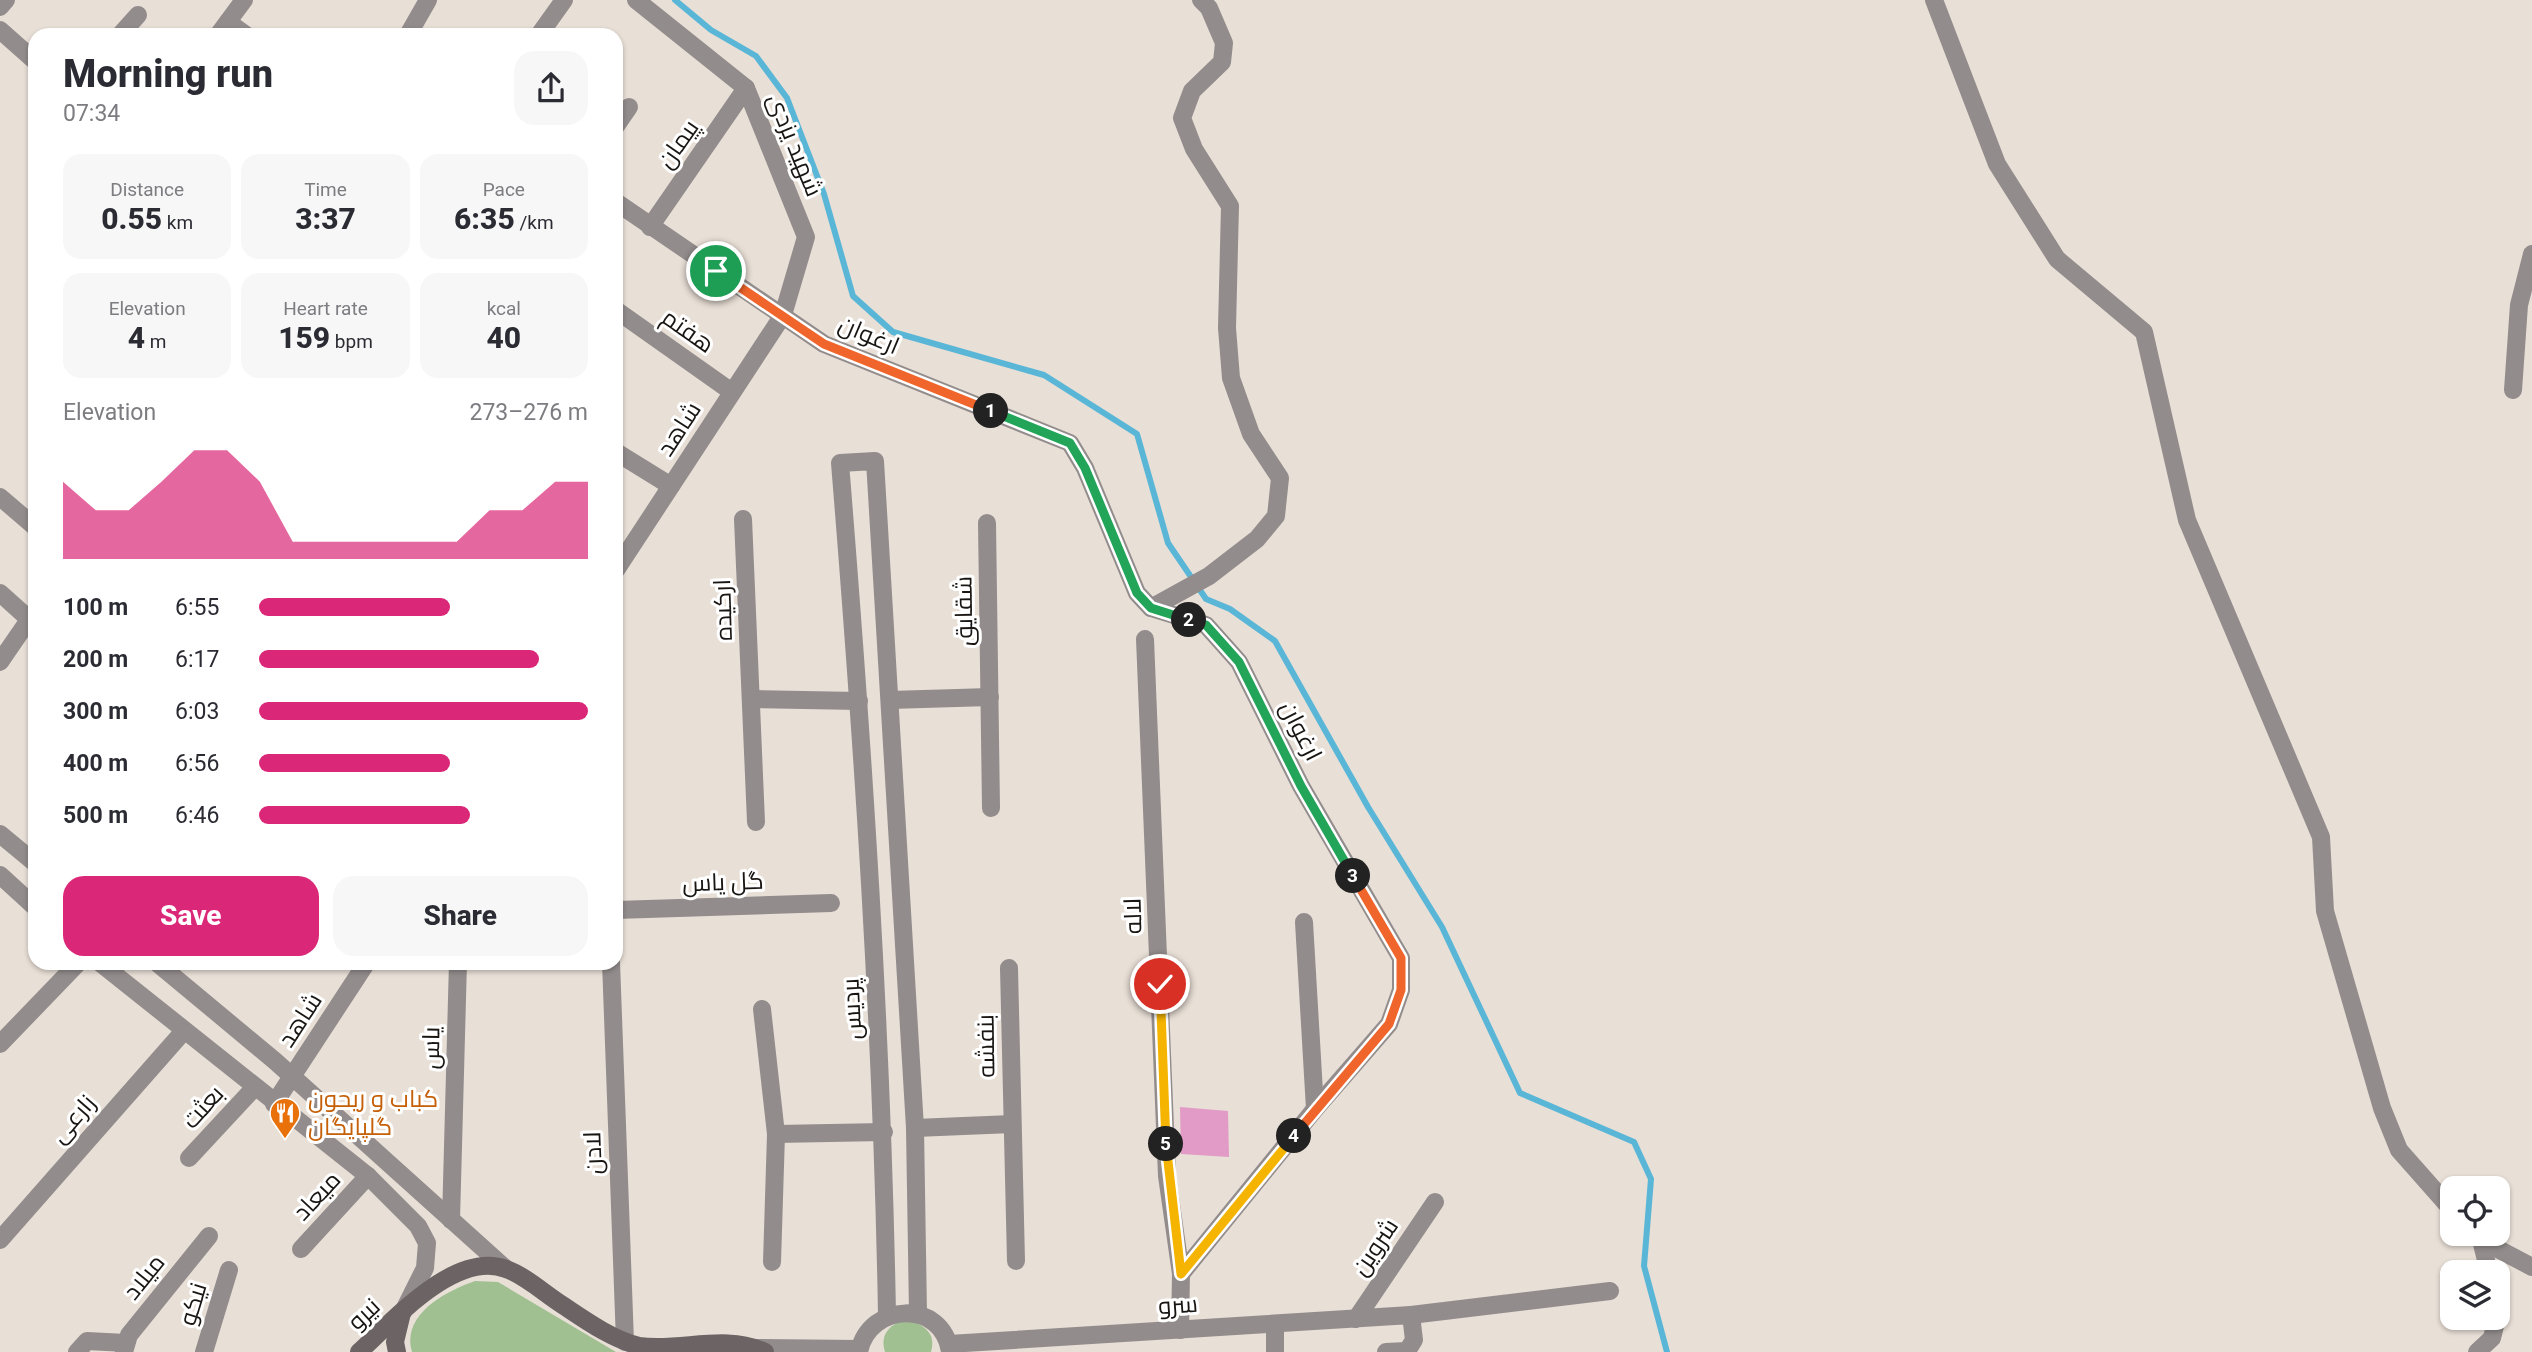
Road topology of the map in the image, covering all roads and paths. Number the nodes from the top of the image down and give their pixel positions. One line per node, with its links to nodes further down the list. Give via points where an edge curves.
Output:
1 (6, 0): 8 (street)
2 (244, 0): 11 (street)
3 (428, 0): 12 (street)
4 (564, 0): 13 (street)
5 (636, 0): 16 (street, شهید یزدی)
6 (1201, 0): 34 (street, via 1224,43 1222,62 1192,91 1182,118 1194,149 1230,206 1227,328 1231,378 1251,434 1280,478 1276,516 1257,539 1209,576)
7 (1934, 0): 72 (street, via 1997,164 2057,259 2144,332 2187,520 2320,837 2325,911 2382,1108 2399,1150)
8 (0, 7)
9 (138, 15): 10 (street)
10 (126, 28)
11 (223, 28)
12 (412, 28)
13 (544, 28)
14 (0, 30): 15 (street)
15 (28, 55)
16 (746, 88): 20 (street, پیمان); 23 (street, شهید یزدی, via 806,237)
17 (629, 107): 18 (street)
18 (623, 116)
19 (623, 207): 20 (street, ارغوان)
20 (650, 227): 23 (street, ارغوان)
21 (2532, 254): 24 (street, via 2519,305)
22 (623, 315): 25 (street, هفتم)
23 (783, 315): 25 (street, شاهد); 34 (street, ارغوان, via 824,344 1070,443 1085,468 1137,593)
24 (2513, 390)
25 (732, 392): 27 (street, شاهد)
26 (623, 456): 27 (street)
27 (671, 486): 32 (street, شاهد)
28 (0, 497): 30 (street)
29 (743, 519): 40 (street, ارکیده)
30 (28, 521)
31 (987, 523): 39 (street, شقایق)
32 (623, 557)
33 (0, 593): 35 (street)
34 (1151, 608): 65 (street, ارغوان, via 1206,625 1239,662 1301,786 1401,958 1401,990 1389,1024)
35 (28, 612)
36 (28, 621): 38 (street)
37 (1145, 639): 84 (street, لاله, via 1167,1176)
38 (0, 662)
39 (990, 698): 41 (street); 43 (street, شقایق)
40 (751, 699): 42 (street); 44 (street, ارکیده)
41 (890, 699): 42 (street); 42 (street, پردیس, via 875,461 840,463); 67 (street)
42 (859, 701): 68 (street, پردیس)
43 (992, 808)
44 (757, 822)
45 (0, 834): 46 (street)
46 (28, 857)
47 (0, 875): 48 (street)
48 (28, 900)
49 (831, 903): 50 (street, گل یاس)
50 (623, 910)
51 (1304, 922): 65 (street)
52 (1009, 968): 66 (street, بنفشه)
53 (71, 970): 61 (street)
54 (109, 970): 60 (street)
55 (166, 970): 62 (street)
56 (361, 970): 62 (street, شاهد)
57 (458, 970): 74 (street, یاس)
58 (611, 970): 94 (street, لادن)
59 (762, 1009): 69 (street)
60 (183, 1032): 63 (street); 76 (street, زارعی)
61 (0, 1044)
62 (292, 1076): 64 (street, شاهد); 74 (street)
63 (254, 1088): 64 (street); 70 (street, بعثت)
64 (274, 1104): 71 (street)
65 (1314, 1109): 84 (street, ارغوان)
66 (1012, 1124): 67 (street); 79 (street, بنفشه)
67 (915, 1128): 68 (street); 87 (street)
68 (884, 1132): 69 (street); 88 (street, پردیس)
69 (776, 1134): 80 (street)
70 (189, 1158)
71 (368, 1176): 78 (street, میعاد); 86 (street, via 418,1226 427,1243 425,1268)
72 (2440, 1196)
73 (1435, 1202): 90 (street, شروین)
74 (452, 1220): 82 (street)
75 (209, 1236): 95 (street, میلاد, via 129,1335)
76 (0, 1240)
77 (2494, 1246): 81 (street)
78 (301, 1249)
79 (1016, 1261)
80 (772, 1262)
81 (2532, 1267)
82 (505, 1268): 86 (main road, نیرو, via 453,1273); 94 (main road)
83 (229, 1270): 101 (street, نیکو)
84 (1181, 1274): 92 (street)
85 (1610, 1291): 89 (street, سرو)
86 (402, 1313): 102 (main road, نیرو); 103 (main road)
87 (918, 1313): 88 (street); 96 (street, via 942,1331)
88 (887, 1315): 98 (street, via 874,1323)
89 (1411, 1315): 90 (street, سرو); 99 (street, via 1413,1340)
90 (1356, 1319): 91 (street, سرو)
91 (1275, 1324): 92 (street, سرو); 104 (street)
92 (1180, 1330): 96 (street, سرو)
93 (2494, 1330): 106 (street)
94 (625, 1342): 97 (main road, via 662,1349 720,1342)
95 (125, 1348): 100 (street, via 87,1341)
96 (950, 1348)
97 (761, 1350): 98 (street)
98 (859, 1351)
99 (1407, 1351): 105 (street)
100 (77, 1352)
101 (204, 1352)
102 (359, 1352)
103 (397, 1352)
104 (1275, 1352)
105 (1387, 1352)
106 (2477, 1352)

